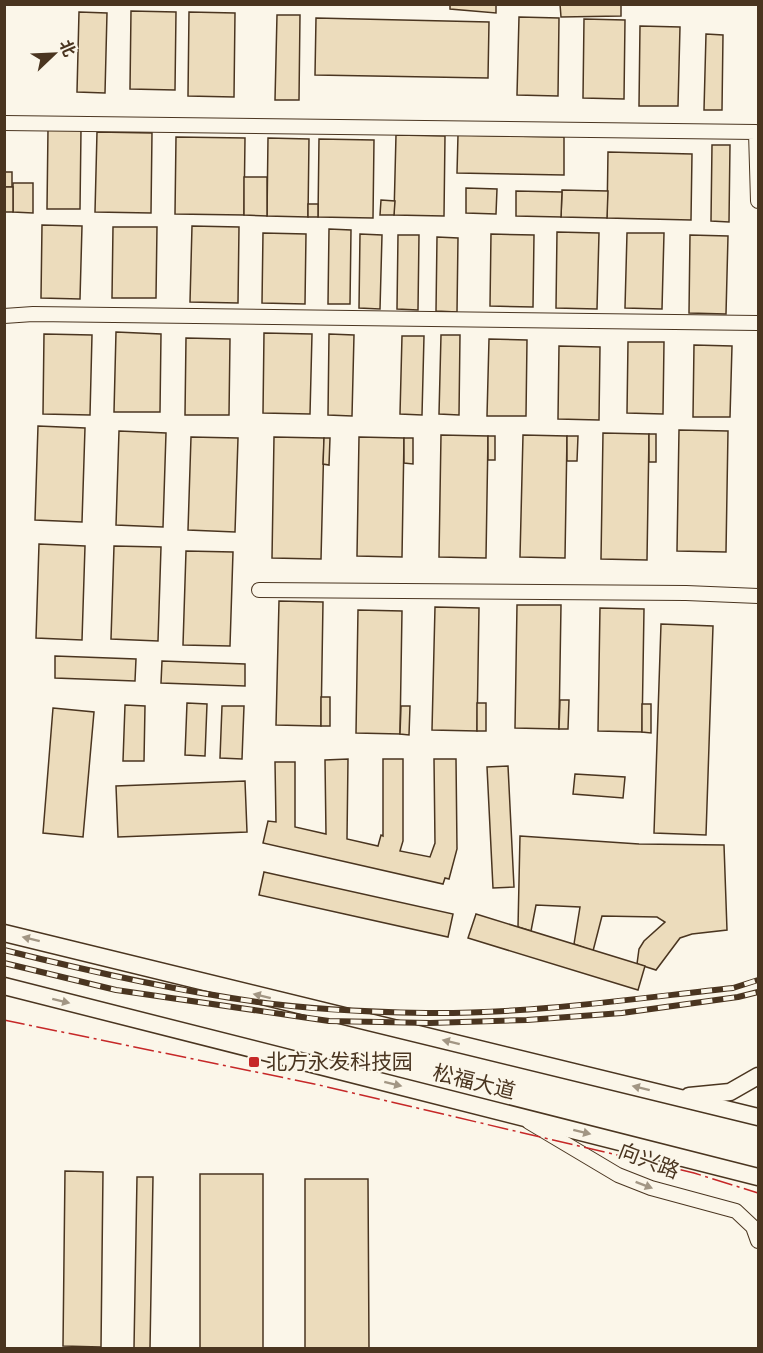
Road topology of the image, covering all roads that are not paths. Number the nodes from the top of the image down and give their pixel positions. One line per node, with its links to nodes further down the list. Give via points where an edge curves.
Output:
1 (4, 123): 2 (street, via 756,132)
2 (759, 201)
3 (4, 316): 4 (street)
4 (759, 323)
5 (259, 590): 6 (street)
6 (759, 596)
7 (4, 933): 10 (main road, 松福大道, one-way to 7)
8 (4, 986): 11 (main road, 松福大道, one-way to 11)
9 (759, 1076): 10 (main road, 松福大道, via 730,1092)
10 (678, 1098): 12 (main road, 松福大道)
11 (520, 1116): 13 (main road, 松福大道, one-way to 13); 14 (street, 向兴路, one-way to 14, via 618,1175 736,1211 753,1227)
12 (759, 1117)
13 (759, 1177)
14 (759, 1241)

